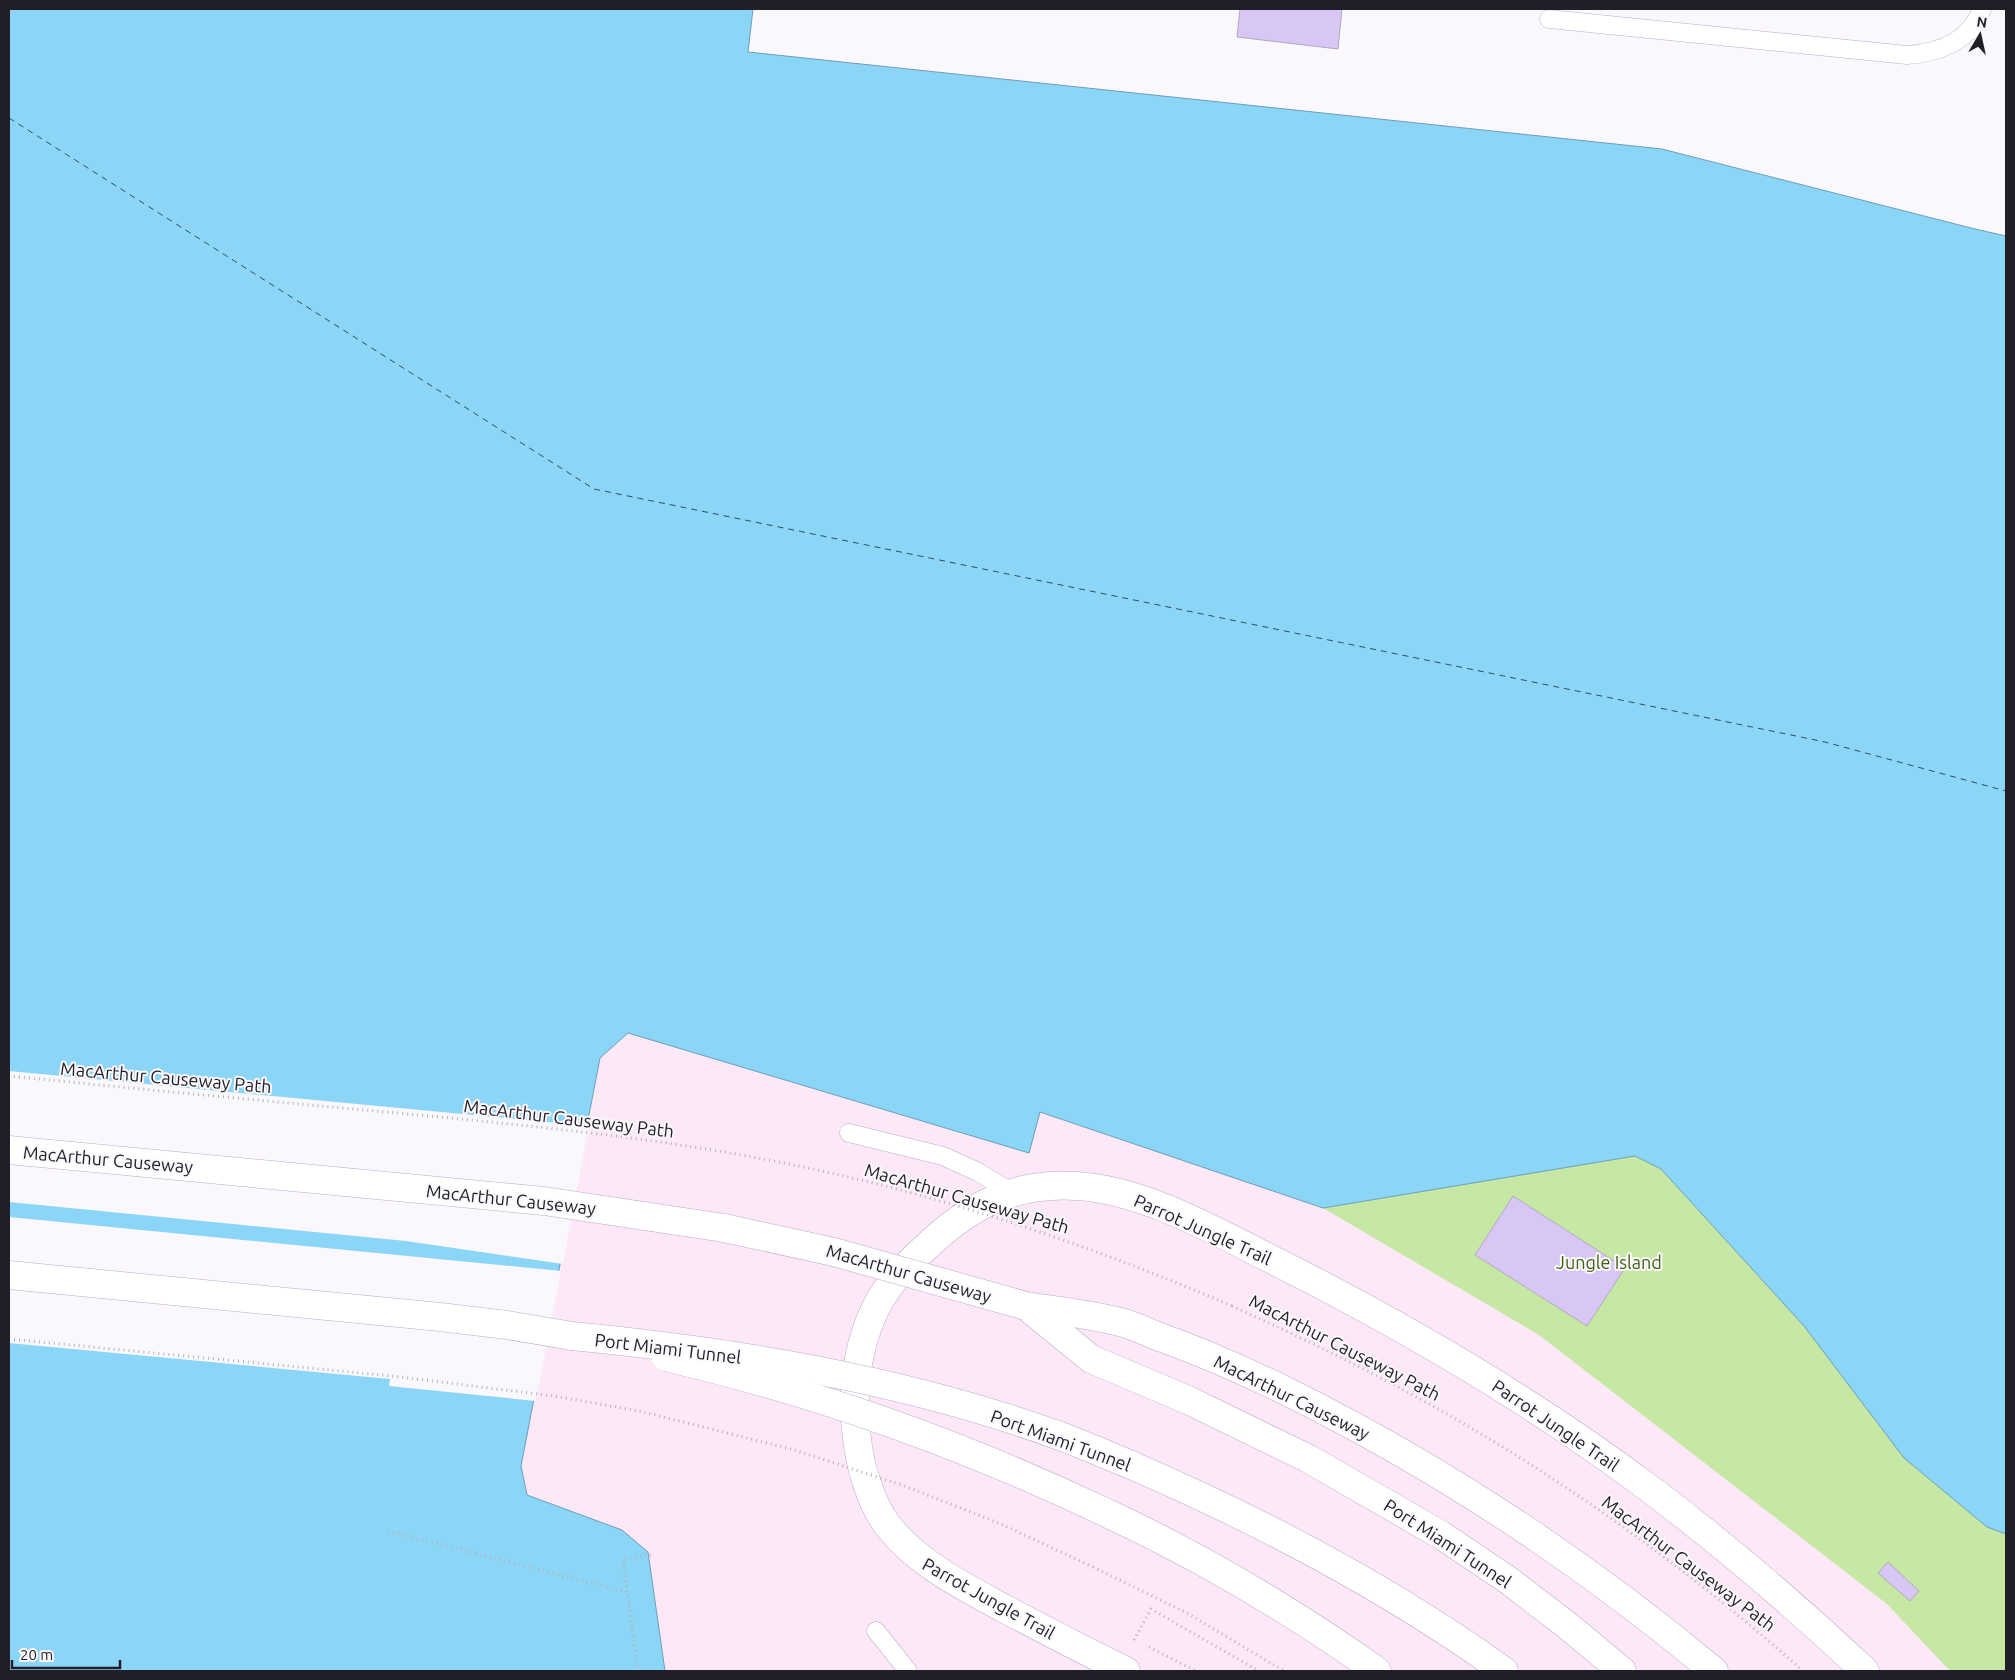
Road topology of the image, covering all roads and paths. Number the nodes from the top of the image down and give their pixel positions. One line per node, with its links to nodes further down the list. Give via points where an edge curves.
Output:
1 (1982, 9): 2 (lane, via 1973,26 1956,42 1934,51 1907,55)
2 (1549, 19)
3 (9, 1076): 25 (path, MacArthur Causeway Path, bridge, via 527,1126 740,1155 881,1185 1011,1222 1161,1275 1232,1306 1439,1409 1613,1520 1667,1559)
4 (849, 1133): 6 (lane, via 944,1156)
5 (9, 1150): 8 (main road, MacArthur Causeway, bridge, via 544,1201 715,1226 834,1252)
6 (1011, 1192): 17 (main road, Parrot Jungle Trail, via 989,1200 950,1225 885,1292 864,1340 858,1367 854,1398 860,1458 866,1480 886,1523 916,1556 965,1588); 26 (main road, Parrot Jungle Trail, via 1077,1186 1145,1200 1256,1251 1392,1322 1527,1404 1655,1493 1775,1589)
7 (9, 1275): 9 (main road, via 430,1316)
8 (1026, 1306): 23 (main road, Port Miami Tunnel, via 1091,1359 1190,1401 1309,1460 1441,1535 1508,1580); 24 (main road, MacArthur Causeway, via 1120,1322 1194,1349 1385,1443 1548,1544 1612,1589)
9 (572, 1336): 21 (main road, bridge, via 709,1367 834,1404 968,1453 1070,1496 1162,1541 1254,1593); 22 (main road, Port Miami Tunnel, bridge, via 775,1362 916,1392 1060,1436 1178,1484 1345,1568 1457,1637)
10 (9, 1339): 20 (path, bridge, via 392,1376 554,1396 639,1411 790,1449 892,1482 1001,1524 1188,1613)
11 (388, 1531): 13 (path)
12 (651, 1555): 13 (path, via 622,1559)
13 (627, 1592): 15 (path)
14 (876, 1630): 16 (lane)
15 (638, 1671)
16 (908, 1671)
17 (1126, 1671)
18 (1196, 1671): 19 (path, via 1134,1640 1151,1609)
19 (1259, 1671)
20 (1284, 1671)
21 (1377, 1671)
22 (1504, 1671)
23 (1622, 1671)
24 (1714, 1671)
25 (1803, 1671)
26 (1865, 1671)

